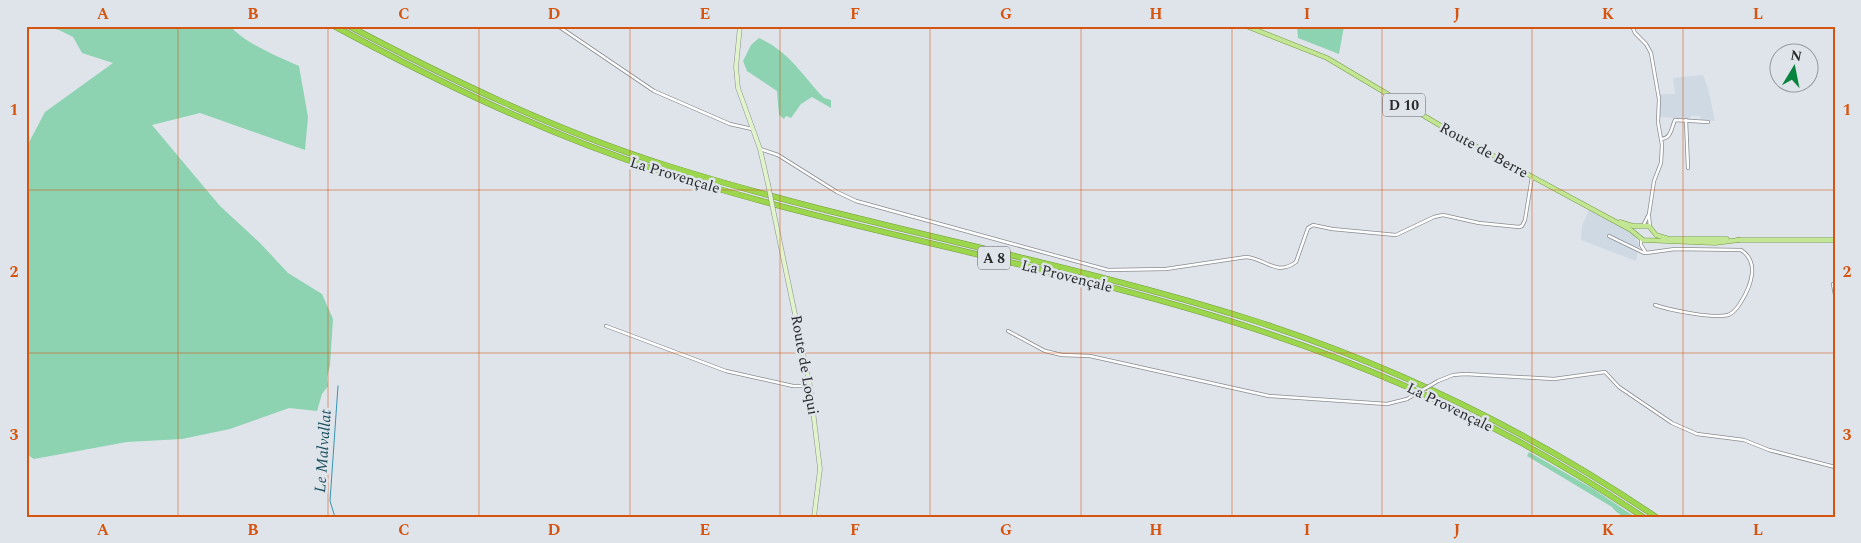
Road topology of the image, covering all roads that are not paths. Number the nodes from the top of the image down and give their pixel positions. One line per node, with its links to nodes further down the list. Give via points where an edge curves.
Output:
1 (334, 26): 33 (highway, La Provençale / A 8, via 510,113 644,166 750,198 1161,301 1327,354 1408,386 1469,415 1550,458)
2 (349, 26): 34 (highway, La Provençale / A 8, via 512,106 585,137 660,163 752,191 1154,292 1323,344 1490,417 1583,469)
3 (558, 26): 9 (street, via 654,91 730,124)
4 (740, 26): 9 (street, Route de Loqui, via 736,79)
5 (1246, 26): 13 (main road, Route de Berre / D 10, via 1327,58)
6 (1632, 26): 10 (street, via 1651,53 1659,99)
7 (1686, 120): 8 (street); 10 (street, via 1674,120 1671,133); 12 (street)
8 (1708, 122)
9 (752, 129): 11 (street, Route de Loqui)
10 (1660, 139): 14 (street, via 1661,163)
11 (760, 149): 13 (street, via 778,155 856,201 1113,271 1166,269 1246,256 1270,267 1288,267 1296,262 1308,228 1313,225 1396,235 1434,216 1443,215 1519,227 1526,220); 30 (street, Route de Loqui, bridge)
12 (1688, 168)
13 (1532, 177): 15 (main road, Route de Berre)
14 (1648, 214): 16 (street); 17 (street)
15 (1616, 221): 16 (main road, Route de Berre); 20 (main road, Route de Berre)
16 (1642, 227): 17 (main road); 20 (main road, via 1638,231)
17 (1650, 228): 18 (main road)
18 (1653, 232): 21 (main road); 22 (main road, via 1669,239)
19 (1609, 236): 24 (street)
20 (1640, 237): 21 (main road); 24 (street)
21 (1648, 240): 22 (main road); 24 (street)
22 (1739, 240): 23 (main road)
23 (1835, 240)
24 (1645, 252): 27 (street, via 1740,250 1747,254 1752,270 1747,292 1728,316)
25 (1833, 284): 26 (street)
26 (1835, 295)
27 (1655, 305)
28 (606, 326): 30 (street, via 727,371 793,386)
29 (1008, 332): 31 (street, bridge, via 1045,351 1090,356 1265,395 1387,404 1406,399 1453,375 1554,380 1605,372 1619,387 1681,427 1698,434 1744,440)
30 (810, 386): 32 (street, Route de Loqui, via 820,468)
31 (1835, 467)
32 (814, 517)
33 (1643, 517)
34 (1656, 517)

